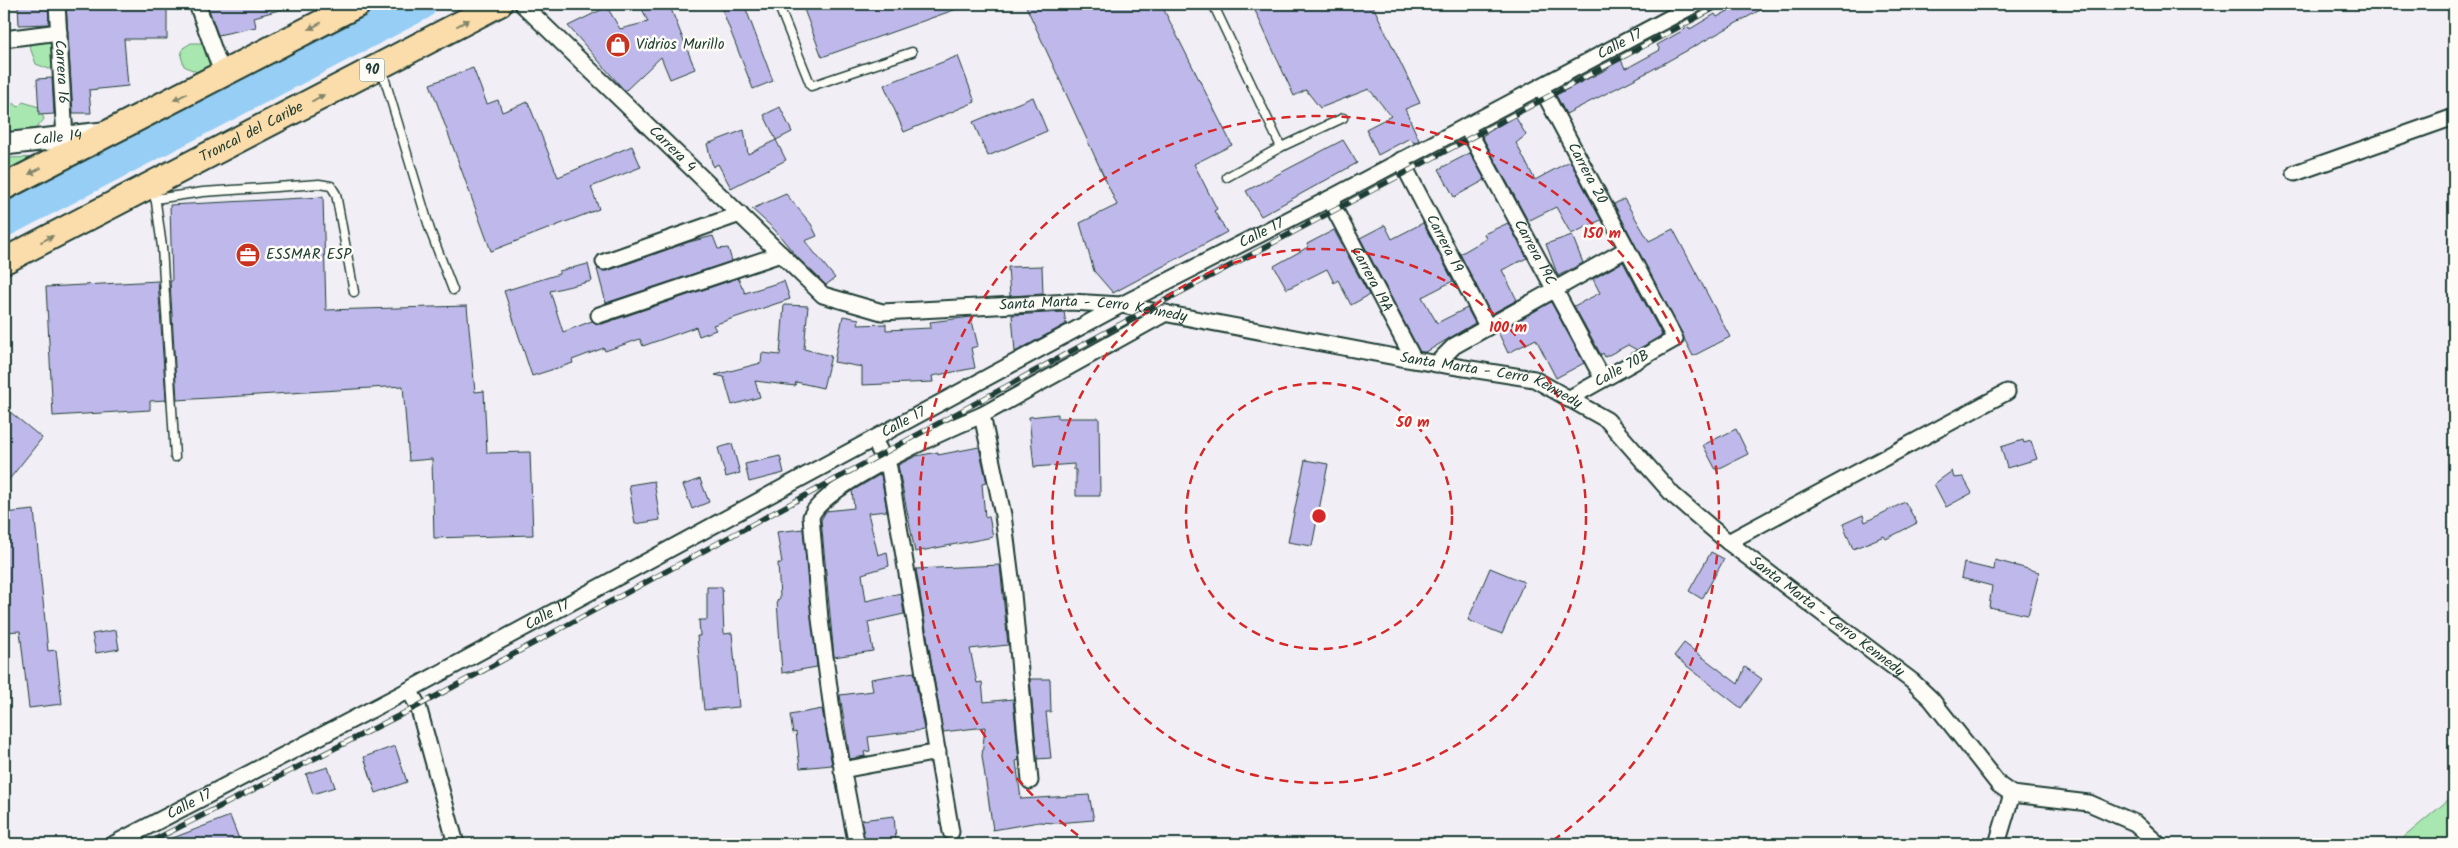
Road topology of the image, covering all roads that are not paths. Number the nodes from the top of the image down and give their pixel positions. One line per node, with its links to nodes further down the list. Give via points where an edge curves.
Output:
1 (57, 4): 9 (street, Carrera 16)
2 (196, 4): 13 (street)
3 (358, 4): 13 (highway, one-way to 13)
4 (499, 4): 12 (highway, Troncal del Caribe / 90, one-way to 4)
5 (522, 4): 28 (street, Carrera 4)
6 (778, 4): 11 (lane, via 811,86)
7 (1213, 4): 21 (lane)
8 (1696, 4): 14 (street, Calle 17)
9 (59, 32): 10 (street); 19 (street, Carrera 16)
10 (4, 38)
11 (912, 52)
12 (381, 65): 26 (highway, Troncal del Caribe / 90, one-way to 12); 34 (lane, via 430,230)
13 (224, 74): 18 (highway, one-way to 18)
14 (1541, 87): 17 (street, Calle 17); 29 (street, Carrera 20)
15 (2454, 117): 23 (street)
16 (1344, 118): 21 (lane)
17 (1466, 126): 22 (street, Calle 17); 33 (street, Carrera 19C)
18 (111, 132): 19 (main road, Calle 14); 25 (highway, one-way to 25)
19 (65, 138): 20 (main road, Calle 14)
20 (4, 144)
21 (1281, 147): 24 (lane)
22 (1401, 160): 27 (street, Calle 17); 40 (street, Carrera 19)
23 (2295, 172)
24 (1226, 177)
25 (4, 187)
26 (155, 191): 31 (highway, Troncal del Caribe / 90, one-way to 26); 35 (lane, via 331,186 336,194); 49 (lane, via 162,247)
27 (1329, 198): 37 (street, Calle 17); 42 (street, Carrera 19A)
28 (740, 214): 30 (street, Carrera 4); 32 (street)
29 (1627, 249): 33 (street); 41 (street, Carrera 20)
30 (781, 254): 36 (street, Carrera 4); 39 (street)
31 (4, 262)
32 (604, 262)
33 (1556, 288): 40 (street); 44 (street, Carrera 19C)
34 (453, 290)
35 (354, 292)
36 (823, 295): 37 (street, Santa Marta - Cerro Kennedy, via 882,312 1071,302)
37 (1121, 305): 38 (street, Santa Marta - Cerro Kennedy); 48 (street, Calle 17)
38 (1166, 313): 42 (street, Santa Marta - Cerro Kennedy); 47 (street)
39 (599, 315)
40 (1488, 326): 43 (street, via 1454,346)
41 (1675, 339): 44 (street, Calle 70B)
42 (1414, 360): 43 (street, Santa Marta - Cerro Kennedy)
43 (1436, 364): 46 (street, Santa Marta - Cerro Kennedy, via 1534,379)
44 (1604, 379): 46 (street, Calle 70B)
45 (2007, 392): 51 (street)
46 (1568, 399): 51 (street, Santa Marta - Cerro Kennedy, via 1607,420 1673,495)
47 (982, 415): 50 (street); 55 (street, via 1003,515)
48 (874, 440): 50 (street); 52 (street, Calle 17)
49 (175, 458)
50 (886, 462): 53 (street); 54 (street, via 823,500 814,508 811,517 822,629)
51 (1728, 542): 56 (street, Santa Marta - Cerro Kennedy, via 1912,681 1931,699 1999,785)
52 (409, 690): 59 (street, Calle 17); 60 (street, via 418,706)
53 (938, 752): 54 (street); 57 (street)
54 (842, 770): 58 (street)
55 (1030, 781)
56 (2012, 794): 61 (street); 62 (street, via 2089,803 2135,823)
57 (951, 832)
58 (856, 841)
59 (114, 844)
60 (456, 844)
61 (1997, 844)
62 (2158, 844)

